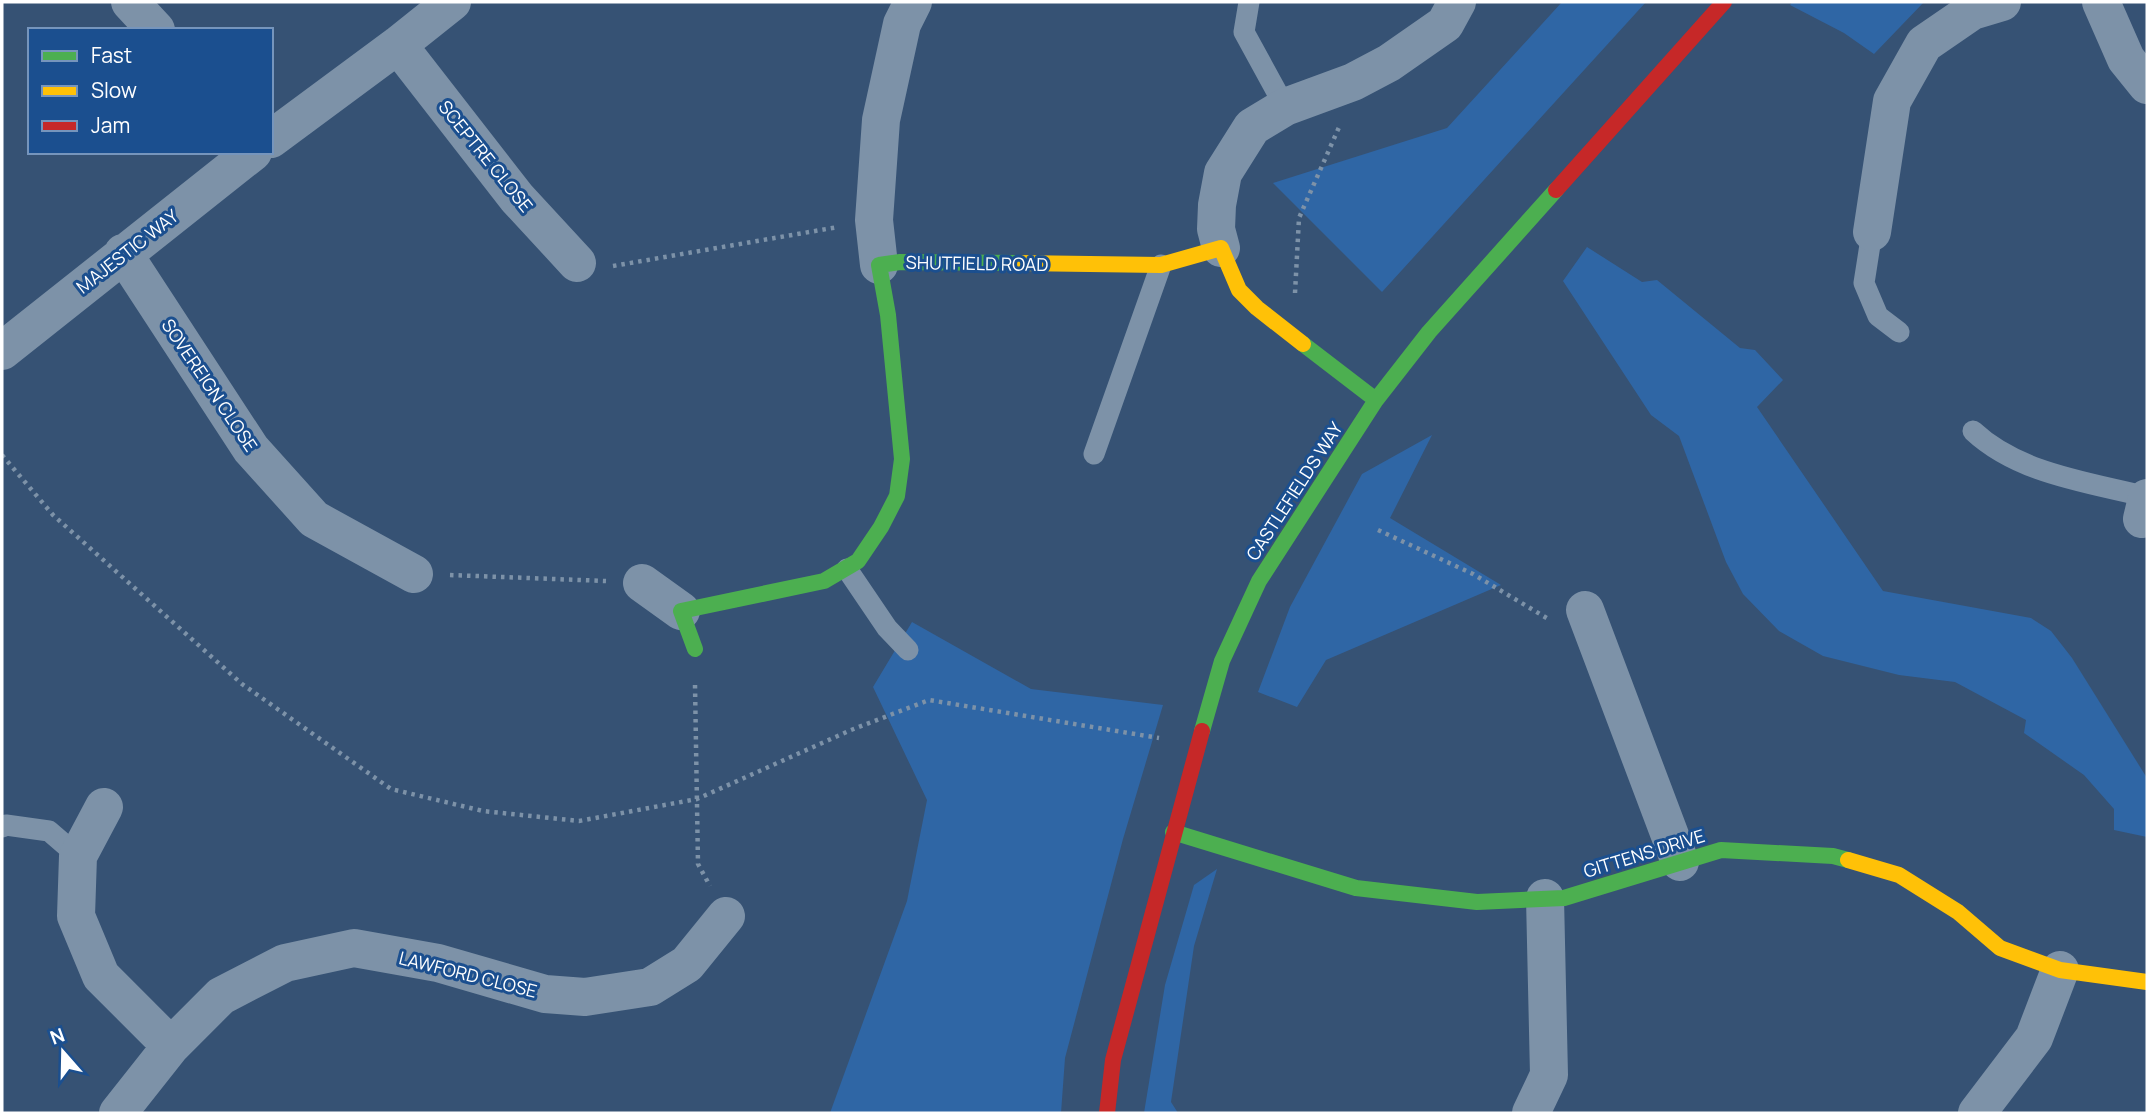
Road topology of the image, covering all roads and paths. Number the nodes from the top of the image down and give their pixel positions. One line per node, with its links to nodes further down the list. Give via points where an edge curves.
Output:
1 (130, 2): 9 (street)
2 (452, 2): 10 (street)
3 (913, 2): 16 (street, via 902,24 881,120)
4 (1249, 2): 13 (lane, via 1244,32)
5 (1457, 2): 11 (street, via 1445,24)
6 (1724, 2): 26 (street, CASTLEFIELDS WAY, via 1429,332)
7 (2002, 2): 17 (street, via 1972,11 1924,44 1892,101)
8 (2102, 2): 12 (street, via 2126,59)
9 (154, 28)
10 (398, 45): 14 (street); 20 (street, SCEPTRE CLOSE, via 517,198)
11 (1353, 82): 13 (street); 23 (path, via 1354,94 1299,218)
12 (2147, 85)
13 (1285, 107): 18 (street, via 1252,127 1223,173 1216,205)
14 (273, 138)
15 (250, 154): 19 (street, MAJESTIC WAY)
16 (874, 220): 20 (path, via 618,266); 21 (street)
17 (1872, 232): 24 (lane, via 1864,283 1878,316)
18 (1221, 248): 22 (street, SHUTFIELD ROAD); 26 (street, via 1239,290 1257,308)
19 (123, 253): 25 (street, MAJESTIC WAY); 33 (street, SOVEREIGN CLOSE, via 251,449 314,519)
20 (577, 263)
21 (879, 265): 22 (street, SHUTFIELD ROAD); 32 (street, SHUTFIELD ROAD, via 902,459 897,496 858,561)
22 (1161, 265): 28 (lane)
23 (1295, 296)
24 (1899, 332)
25 (2, 351)
26 (1376, 400): 43 (street, CASTLEFIELDS WAY, via 1259,582 1222,662)
27 (1973, 431): 30 (lane, via 1988,445 2035,468)
28 (1094, 454)
29 (2, 455): 40 (path, via 53,515 242,684 391,789 483,811 579,821)
30 (2145, 505)
31 (1378, 530): 36 (path, via 1473,575 1560,626)
32 (847, 569): 35 (street, SHUTFIELD ROAD, via 824,580); 38 (lane, via 887,628)
33 (414, 574): 34 (path)
34 (642, 583): 35 (street)
35 (681, 611): 37 (street)
36 (1589, 620): 45 (street)
37 (695, 649): 40 (path)
38 (908, 650)
39 (1158, 738): 40 (path, via 929,700)
40 (697, 799): 47 (path, via 698,864)
41 (104, 807): 44 (street)
42 (2, 827): 44 (lane, via 49,831)
43 (1173, 832): 46 (street, GITTENS DRIVE, via 1356,888 1477,902); 52 (street, CASTLEFIELDS WAY, via 1113,1060)
44 (78, 856): 50 (street, via 76,916 101,976)
45 (1680, 862): 46 (street, GITTENS DRIVE, via 1564,898); 48 (street, GITTENS DRIVE, via 1721,850 1833,856 1899,875 1958,912 2000,948)
46 (1545, 898): 53 (street, via 1549,1075)
47 (726, 916): 50 (street, LAWFORD CLOSE, via 687,964 650,987 586,997 545,994 438,963 354,948 285,963 221,996)
48 (2060, 970): 49 (street, GITTENS DRIVE); 54 (street, via 2034,1038)
49 (2147, 982)
50 (171, 1046): 51 (street, LAWFORD CLOSE)
51 (118, 1113)
52 (1107, 1113)
53 (1531, 1113)
54 (1977, 1113)

